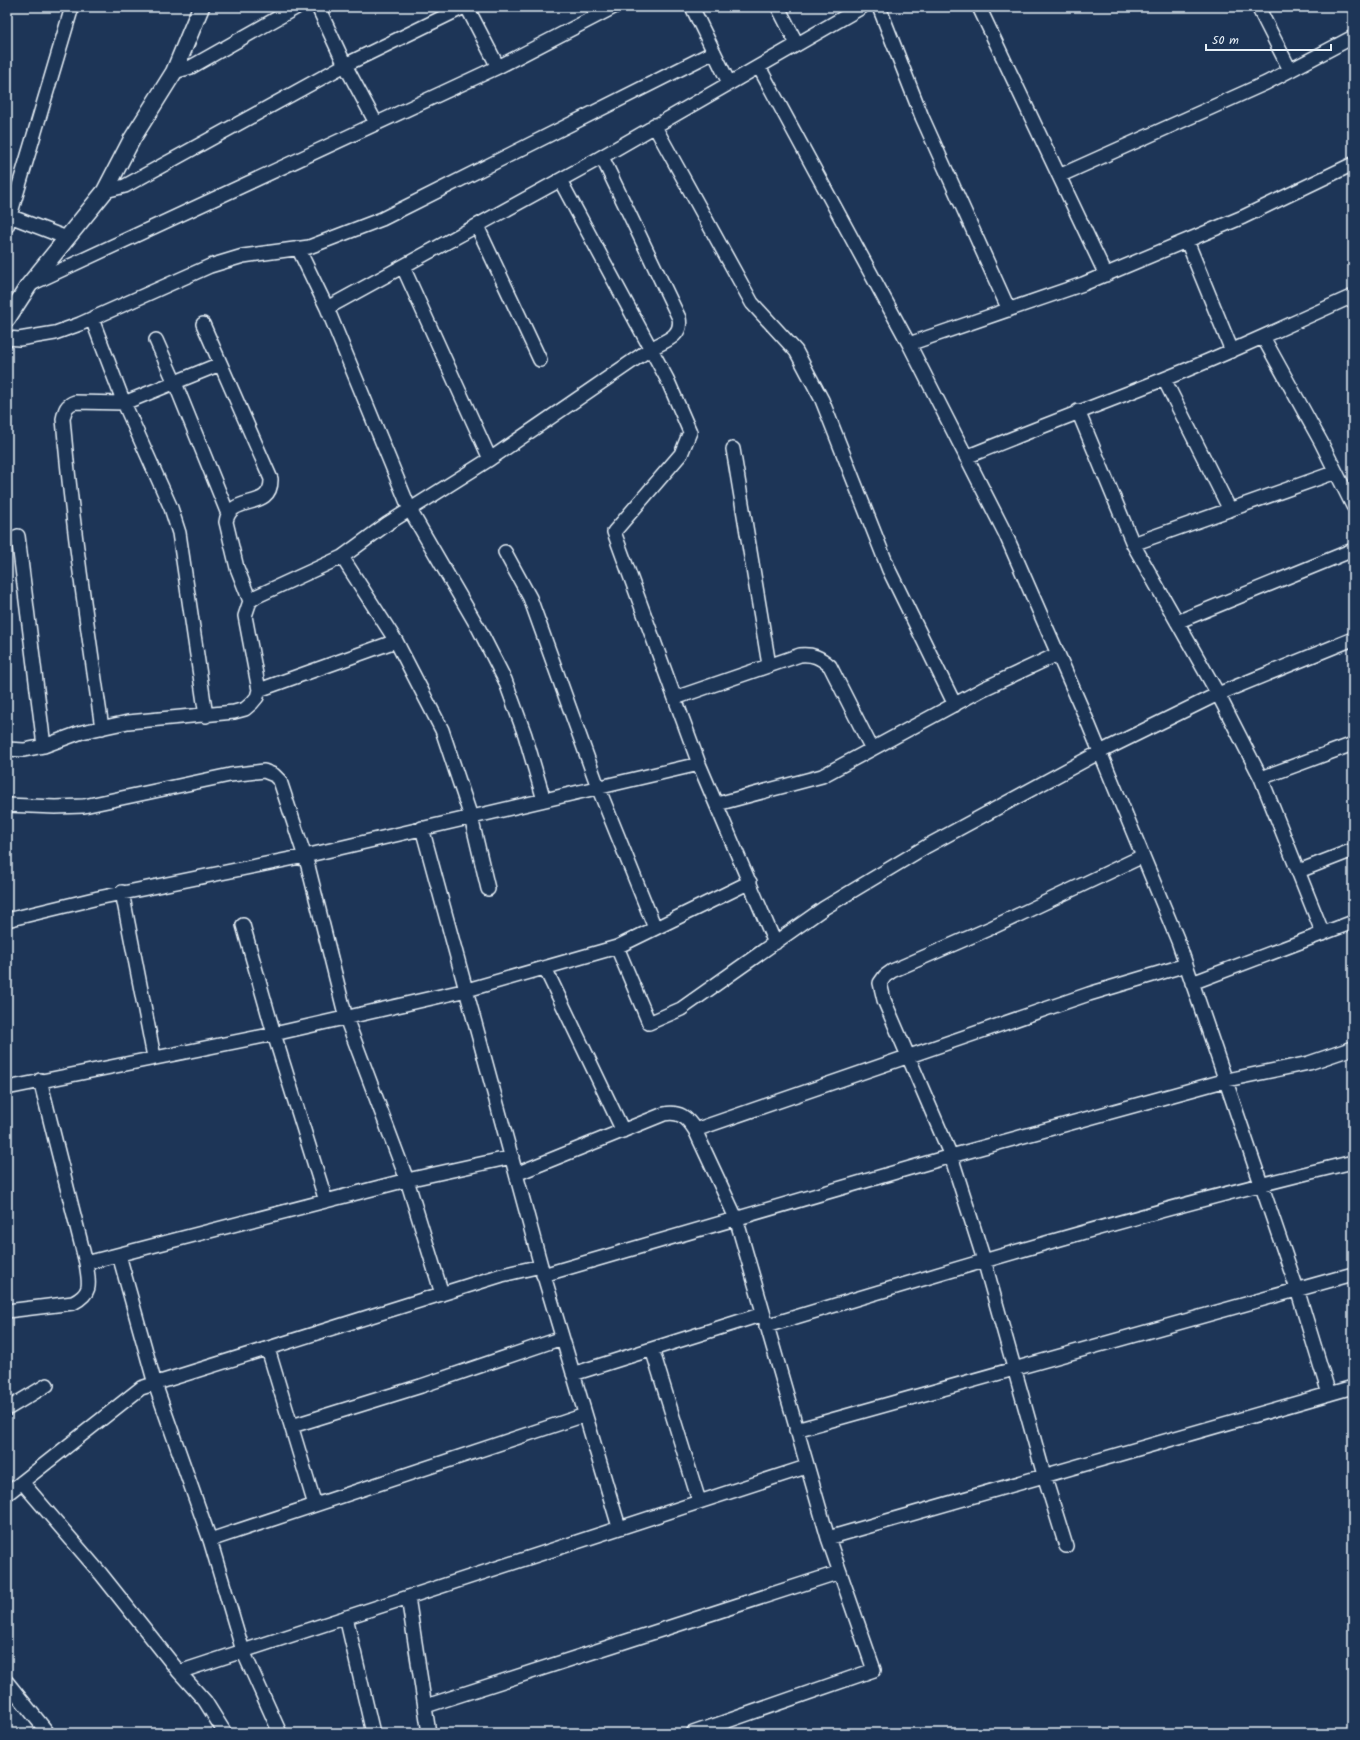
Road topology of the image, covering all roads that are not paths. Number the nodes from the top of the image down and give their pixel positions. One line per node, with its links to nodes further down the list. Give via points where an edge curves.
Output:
1 (72, 7): 30 (street)
2 (201, 7): 21 (street)
3 (297, 7): 21 (street, via 191,67)
4 (318, 7): 17 (street)
5 (464, 7): 17 (street)
6 (467, 7): 18 (street)
7 (614, 7): 18 (street)
8 (692, 7): 16 (street)
9 (778, 7): 15 (street)
10 (862, 7): 15 (street)
11 (879, 7): 40 (street, via 922,117)
12 (979, 7): 27 (street)
13 (1258, 7): 20 (street)
14 (1353, 37): 20 (street)
15 (797, 44): 19 (street)
16 (714, 52): 22 (street); 34 (street, via 382,219 338,237)
17 (345, 65): 23 (street); 29 (street, via 125,186)
18 (498, 66): 23 (street)
19 (758, 67): 22 (street); 47 (street)
20 (1290, 70): 27 (street)
21 (174, 72): 29 (street, via 132,139)
22 (729, 83): 24 (street)
23 (376, 123): 37 (street)
24 (654, 126): 25 (street); 78 (street, via 752,303 796,351 822,400 889,570)
25 (602, 157): 28 (street); 48 (street, via 679,318 678,333)
26 (1353, 164): 33 (street)
27 (1059, 176): 36 (street)
28 (560, 180): 31 (street); 48 (street)
29 (105, 191): 32 (street)
30 (8, 219): 32 (street)
31 (477, 226): 35 (street); 50 (street)
32 (67, 238): 37 (street)
33 (1187, 241): 36 (street); 49 (street)
34 (298, 248): 39 (street); 42 (street, via 243,256 210,266)
35 (403, 267): 39 (street); 58 (street)
36 (1106, 275): 40 (street)
37 (29, 284): 41 (street)
38 (1353, 296): 44 (street)
39 (326, 308): 61 (street)
40 (1009, 310): 47 (street)
41 (7, 319)
42 (92, 319): 45 (street, via 55,334); 54 (street)
43 (203, 324): 51 (street)
44 (1263, 337): 49 (street); 59 (street)
45 (7, 338)
46 (156, 340): 53 (street)
47 (909, 344): 57 (street)
48 (650, 349): 58 (street); 77 (street, via 690,432 681,454 614,532)
49 (1232, 351): 52 (street)
50 (540, 360)
51 (220, 364): 53 (street); 63 (street, via 271,479 270,491 264,498 238,506)
52 (1164, 379): 55 (street); 62 (street)
53 (175, 383): 54 (street); 63 (street)
54 (124, 403): 79 (street, via 171,508 179,533); 80 (street, via 75,402 66,407 63,419 75,540)
55 (1078, 411): 57 (street); 65 (street)
56 (733, 449): 74 (street)
57 (966, 457): 73 (street, via 1005,533)
58 (490, 459): 61 (street)
59 (1336, 472): 60 (street); 62 (street)
60 (1353, 506)
61 (410, 510): 68 (street); 89 (street, via 479,629 505,680 525,735)
62 (1230, 510): 65 (street)
63 (228, 514): 69 (street, via 226,522 237,568)
64 (18, 536): 82 (street)
65 (1133, 544): 70 (street)
66 (1353, 550): 70 (street)
67 (505, 552): 88 (street, via 530,598)
68 (342, 557): 69 (street); 72 (street)
69 (250, 601): 75 (street, via 245,616)
70 (1176, 622): 76 (street)
71 (1353, 639): 76 (street)
72 (396, 641): 75 (street); 92 (street, via 442,730)
73 (1058, 654): 78 (street, via 983,688); 85 (street)
74 (769, 665): 77 (street); 84 (street, via 800,655 810,654 820,658 832,670)
75 (259, 690): 79 (street, via 257,697 245,709)
76 (1218, 694): 85 (street); 87 (street)
77 (675, 698): 86 (street)
78 (955, 705): 84 (street)
79 (206, 716): 80 (street, via 128,722)
80 (102, 728): 82 (street, via 82,732)
81 (1353, 744): 87 (street)
82 (44, 746): 83 (street, via 24,750)
83 (7, 749)
84 (872, 749): 90 (street, via 822,776)
85 (1100, 752): 96 (street); 106 (street, via 927,846 824,908)
86 (699, 764): 88 (street); 90 (street)
87 (1262, 778): 97 (street)
88 (598, 787): 89 (street); 104 (street)
89 (544, 800): 92 (street)
90 (717, 804): 98 (street)
91 (7, 805): 95 (street, via 84,806 230,775 264,771 280,781)
92 (471, 817): 93 (street); 99 (street)
93 (422, 828): 95 (street); 111 (street)
94 (1353, 850): 97 (street)
95 (305, 856): 100 (street); 112 (street)
96 (1143, 856): 108 (street); 116 (street, via 885,976 880,983 880,989)
97 (1299, 871): 105 (street)
98 (750, 882): 104 (street); 106 (street)
99 (488, 889)
100 (122, 892): 101 (street); 115 (street)
101 (7, 920)
102 (1353, 922): 105 (street)
103 (243, 925): 113 (street)
104 (655, 928): 107 (street)
105 (1323, 934): 110 (street)
106 (775, 943): 107 (street, via 681,1009 649,1023)
107 (617, 947): 109 (street)
108 (1186, 965): 110 (street); 116 (street, via 1089,994)
109 (545, 968): 111 (street); 120 (street)
110 (1192, 983): 118 (street)
111 (467, 990): 112 (street); 123 (street)
112 (346, 1018): 113 (street); 126 (street)
113 (274, 1034): 115 (street); 128 (street)
114 (1353, 1048): 118 (street, via 1309,1063)
115 (154, 1057): 117 (street)
116 (908, 1057): 121 (street); 122 (street)
117 (40, 1080): 119 (street); 132 (street)
118 (1227, 1080): 122 (street); 127 (street)
119 (7, 1088)
120 (623, 1130): 121 (street, via 672,1112 690,1121); 125 (street)
121 (695, 1130): 129 (street)
122 (951, 1156): 129 (street); 131 (street)
123 (512, 1157): 125 (street); 126 (street)
124 (1353, 1162): 127 (street)
125 (516, 1174): 133 (street)
126 (407, 1180): 128 (street); 136 (street)
127 (1262, 1184): 131 (street); 135 (street)
128 (326, 1201): 130 (street)
129 (736, 1218): 133 (street); 138 (street)
130 (119, 1255): 132 (street); 144 (street)
131 (984, 1260): 138 (street); 142 (street)
132 (86, 1263): 137 (street, via 89,1286 80,1299 65,1305)
133 (542, 1271): 136 (street, via 502,1275); 139 (street)
134 (1353, 1274): 135 (street)
135 (1297, 1289): 142 (street); 147 (street)
136 (442, 1294): 140 (street)
137 (7, 1311)
138 (765, 1320): 141 (street); 151 (street)
139 (562, 1338): 143 (street); 150 (street)
140 (268, 1349): 144 (street); 150 (street)
141 (652, 1349): 143 (street); 156 (street)
142 (1015, 1368): 151 (street); 153 (street)
143 (573, 1374): 149 (street)
144 (155, 1384): 154 (street, via 141,1388); 160 (street)
145 (47, 1385): 148 (street)
146 (1353, 1387): 147 (street)
147 (1329, 1394): 153 (street)
148 (7, 1409)
149 (586, 1415): 157 (street); 158 (street)
150 (292, 1426): 157 (street)
151 (796, 1430): 152 (street)
152 (806, 1467): 156 (street); 159 (street)
153 (1044, 1476): 159 (street); 161 (street)
154 (22, 1482): 155 (street); 166 (street, via 101,1574)
155 (7, 1494)
156 (699, 1502): 158 (street)
157 (315, 1505): 160 (street)
158 (619, 1527): 163 (street)
159 (828, 1538): 162 (street)
160 (210, 1540): 165 (street)
161 (1066, 1546)
162 (840, 1572): 168 (street); 174 (street, via 874,1670)
163 (408, 1597): 164 (street); 168 (street)
164 (346, 1617): 165 (street); 172 (street)
165 (244, 1651): 166 (street); 171 (street)
166 (179, 1672): 170 (street, via 205,1701)
167 (7, 1682): 169 (street)
168 (426, 1706): 173 (street)
169 (48, 1733)
170 (225, 1733)
171 (280, 1733)
172 (373, 1733)
173 (429, 1733)
174 (693, 1733)

